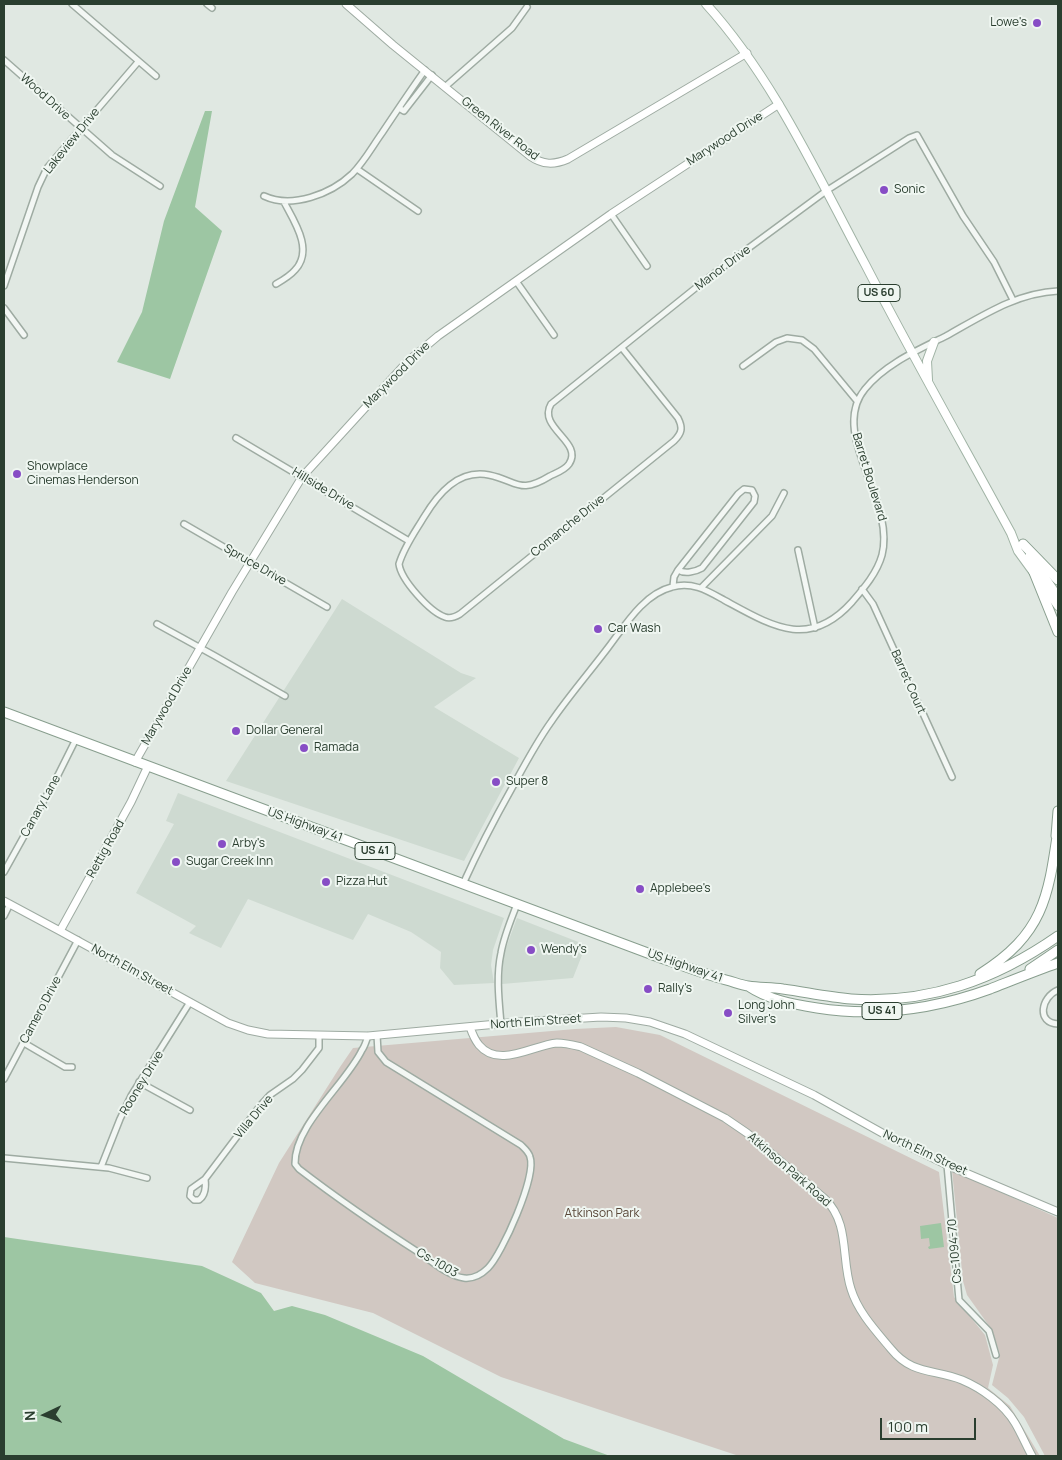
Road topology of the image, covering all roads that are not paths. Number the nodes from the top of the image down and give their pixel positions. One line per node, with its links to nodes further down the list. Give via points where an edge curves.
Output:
1 (72, 4): 9 (street)
2 (207, 4): 6 (street)
3 (346, 4): 10 (street, Green River Road)
4 (706, 4): 7 (main road, US 60)
5 (527, 7): 13 (street, via 512,28)
6 (212, 8)
7 (747, 53): 13 (street, Green River Road, via 568,159 554,164 530,156); 14 (main road, US 60)
8 (4, 60): 16 (street, Wood Drive)
9 (138, 62): 12 (street); 16 (street, Lakeview Drive)
10 (425, 70): 11 (street, Green River Road); 15 (street)
11 (432, 75): 13 (street, Green River Road); 15 (street, via 404,110)
12 (156, 76)
13 (446, 86)
14 (779, 104): 19 (main road, US 60); 23 (street, Marywood Drive)
15 (398, 108): 17 (street)
16 (80, 128): 18 (street, Wood Drive, via 126,165); 27 (street, Lakeview Drive, via 44,174)
17 (357, 169): 21 (street, via 324,192); 22 (street)
18 (160, 186)
19 (826, 191): 29 (street, Manor Drive, via 917,135 994,262); 34 (street, Manor Drive, via 708,278); 35 (main road, US 60)
20 (264, 196): 21 (street)
21 (284, 202): 26 (street, via 300,234 302,255 296,269)
22 (418, 211)
23 (611, 214): 24 (street); 25 (street, Marywood Drive)
24 (647, 266)
25 (516, 281): 32 (street); 40 (street, Marywood Drive, via 407,362)
26 (276, 284)
27 (4, 286)
28 (1058, 291): 29 (street, Barret Boulevard)
29 (1012, 300): 33 (street, Barret Boulevard)
30 (4, 308): 31 (street)
31 (24, 335)
32 (554, 335)
33 (934, 342): 35 (street, Barret Boulevard); 37 (main road, via 927,361)
34 (622, 348): 44 (street, Manor Drive, via 548,408 551,423 572,453 565,468 532,485 513,484 482,474 456,481 438,494); 44 (street, Comanche Drive, via 681,424 681,434 674,441 456,617 447,618 438,613 404,579 400,564)
35 (911, 353): 37 (main road, US 60); 38 (street, Barret Boulevard, via 874,379)
36 (743, 366): 38 (street, via 776,342 787,338 802,340 814,349)
37 (929, 384): 43 (main road, US 60)
38 (857, 401): 53 (street, Barret Boulevard, via 854,433 881,514 884,539 874,574)
39 (236, 438): 40 (street, Hillside Drive)
40 (302, 477): 44 (street, Hillside Drive); 47 (street, Marywood Drive)
41 (784, 493): 52 (street, via 772,516)
42 (184, 524): 47 (street, Spruce Drive)
43 (1011, 533): 45 (main road, US 60); 49 (main road, US 60, via 1018,550)
44 (409, 541)
45 (1023, 544): 50 (highway); 54 (main road, US 60)
46 (798, 550): 58 (street)
47 (250, 561): 56 (street, Spruce Drive); 60 (street, Marywood Drive)
48 (678, 570): 48 (street, via 692,572 702,568 754,502 752,490 744,489 738,494); 51 (street)
49 (1033, 570): 55 (main road, US 60); 59 (highway)
50 (1058, 580)
51 (673, 586): 52 (street, Barret Boulevard); 71 (street, via 657,593 636,612 552,721 534,747 483,840)
52 (701, 588): 58 (street, Barret Boulevard, via 782,628)
53 (862, 589): 58 (street, Barret Boulevard, via 840,613); 66 (street, Barret Court, via 873,604)
54 (1058, 596)
55 (1058, 606)
56 (326, 607)
57 (157, 624): 60 (street)
58 (814, 628)
59 (1058, 632)
60 (201, 648): 61 (street); 64 (street, Marywood Drive)
61 (285, 696)
62 (4, 712): 63 (highway, US Highway 41 / US 41)
63 (76, 739): 64 (highway, US Highway 41 / US 41); 70 (street, Canary Lane)
64 (135, 762): 65 (highway, US Highway 41 / US 41)
65 (148, 766): 71 (highway, US Highway 41 / US 41); 75 (street, Rettig Road, via 132,802)
66 (952, 777)
67 (1058, 811): 69 (highway)
68 (1058, 830): 69 (highway)
69 (1055, 849): 82 (highway, via 1046,899 1030,928 1010,953)
70 (4, 872)
71 (463, 884): 73 (highway, US Highway 41 / US 41)
72 (7, 903): 74 (street); 75 (street, North Elm Street)
73 (517, 904): 81 (highway, US Highway 41 / US 41, via 697,971); 85 (street, via 500,959)
74 (4, 916)
75 (60, 930): 77 (street, North Elm Street)
76 (1058, 936): 82 (highway, US 41, via 1008,967)
77 (78, 940): 84 (street, North Elm Street); 91 (street, Camero Drive)
78 (1058, 950): 80 (highway, US 41)
79 (1058, 963): 80 (highway)
80 (1015, 978): 81 (highway, US 41, via 990,989 924,1007 854,1012 784,1002)
81 (748, 986): 82 (highway, US 41, via 768,986 849,999 918,996)
82 (961, 987)
83 (1058, 990): 86 (street, via 1046,998 1044,1006 1046,1019 1051,1024)
84 (190, 1002): 88 (street, North Elm Street, via 238,1027 258,1033); 94 (street, Rooney Drive)
85 (501, 1024): 87 (street, North Elm Street); 97 (street, North Elm Street, via 614,1017 662,1025 814,1095)
86 (1058, 1024)
87 (470, 1028): 89 (street, North Elm Street); 103 (street, Atkinson Park Road, via 481,1047 498,1056 558,1043 581,1047 714,1112 747,1134 834,1208 841,1225 852,1293 862,1312 892,1351 912,1367 962,1381 998,1403 1014,1422)
88 (319, 1035): 90 (street, North Elm Street); 100 (street, Villa Drive, via 319,1048 302,1070 265,1100)
89 (377, 1035): 90 (street, North Elm Street); 90 (street, Cs-1003, via 378,1052 386,1062 521,1145 531,1158 525,1191 511,1230 492,1264 474,1277 460,1277 442,1268 345,1203 295,1164 303,1134 362,1051)
90 (368, 1036)
91 (24, 1043): 92 (street, via 65,1067); 93 (street, Camero Drive)
92 (72, 1067)
93 (4, 1079)
94 (139, 1082): 95 (street); 98 (street, Rooney Drive)
95 (190, 1110)
96 (4, 1158): 98 (street)
97 (947, 1165): 101 (street, North Elm Street); 102 (street, Cs-1094-70, via 959,1300 989,1331)
98 (101, 1167): 99 (street)
99 (147, 1178)
100 (205, 1179)
101 (1058, 1212)
102 (996, 1355)
103 (1032, 1456)

